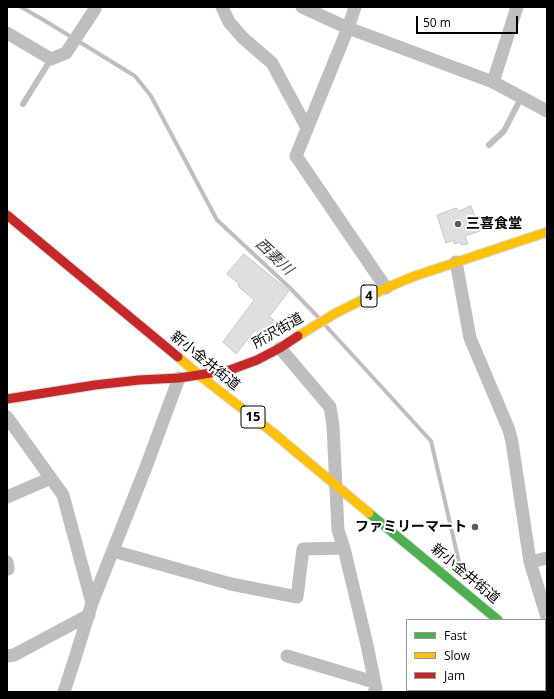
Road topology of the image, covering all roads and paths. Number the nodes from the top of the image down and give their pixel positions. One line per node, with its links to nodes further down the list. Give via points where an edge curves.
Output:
1 (222, 7): 13 (street, via 229,22 243,38 272,63)
2 (302, 7): 6 (street)
3 (355, 7): 6 (street)
4 (517, 7): 9 (street)
5 (97, 8): 8 (street, via 66,53)
6 (348, 28): 9 (street); 13 (street)
7 (7, 32): 8 (street)
8 (51, 59): 11 (lane)
9 (493, 82): 10 (street)
10 (521, 98): 12 (street); 14 (lane, via 504,131)
11 (23, 104)
12 (547, 111)
13 (307, 128): 18 (street, via 296,156)
14 (489, 145)
15 (7, 215): 20 (main road, 新小金井街道 / 15)
16 (547, 232): 17 (main road, 所沢街道 / 4)
17 (456, 262): 18 (main road, 所沢街道 / 4); 30 (street, via 470,338 512,442)
18 (386, 288): 19 (main road, 所沢街道 / 4, via 336,313)
19 (280, 348): 20 (main road, 所沢街道 / 4, via 230,370); 25 (street, via 330,407)
20 (199, 375): 21 (main road, 所沢街道 / 4); 25 (main road, 新小金井街道 / 15)
21 (180, 378): 22 (main road, 所沢街道 / 4, via 95,384); 28 (street)
22 (7, 399)
23 (7, 417): 24 (street)
24 (51, 478): 26 (street); 31 (street, via 63,495)
25 (335, 484): 27 (street, via 338,530); 33 (main road, 新小金井街道 / 15)
26 (7, 497)
27 (344, 548): 28 (street, via 303,550 297,597 230,584); 38 (street)
28 (113, 550): 31 (street)
29 (547, 558): 30 (street)
30 (530, 562): 32 (street)
31 (90, 609): 34 (street); 39 (street)
32 (547, 617)
33 (497, 619)
34 (7, 656)
35 (287, 656): 38 (street)
36 (547, 656): 37 (street)
37 (546, 660)
38 (377, 689)
39 (64, 692)

